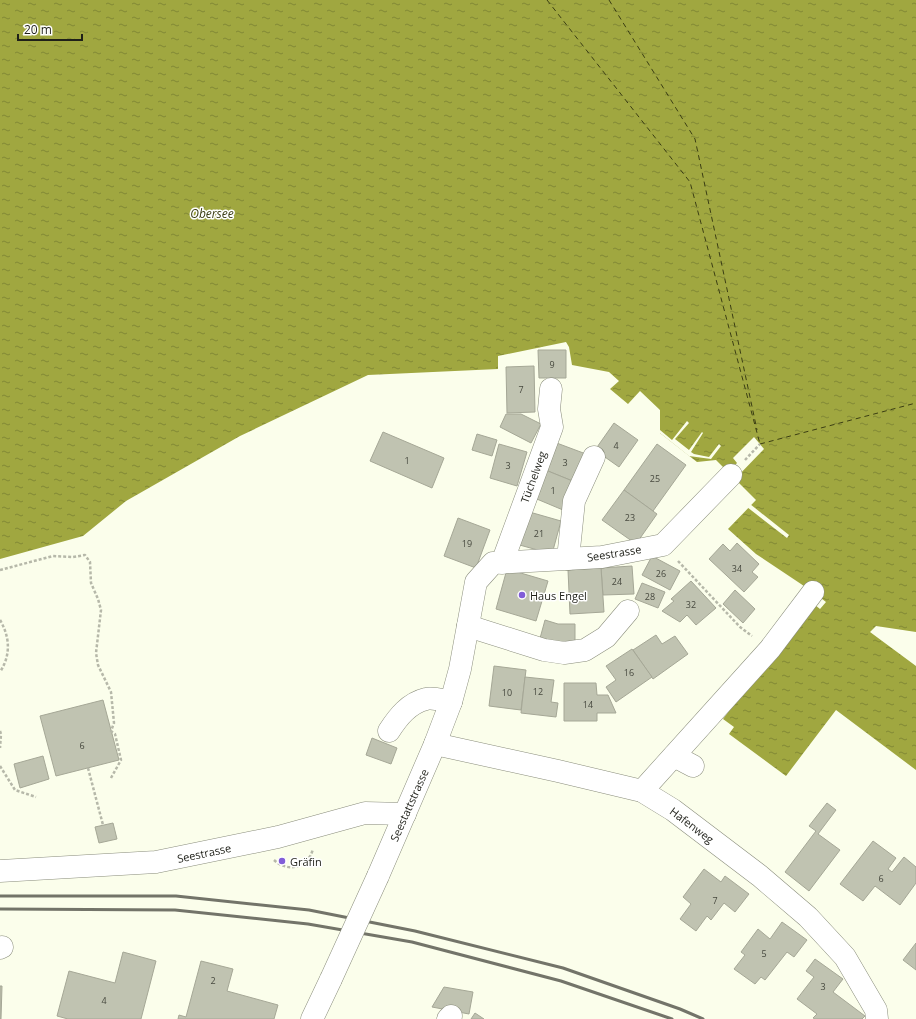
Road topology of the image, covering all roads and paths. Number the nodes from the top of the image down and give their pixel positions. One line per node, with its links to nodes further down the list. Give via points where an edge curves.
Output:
1 (551, 389): 6 (street, Tüchelweg, via 549,409 552,427)
2 (594, 457): 5 (street, via 574,501)
3 (731, 475): 4 (street)
4 (663, 545): 5 (street, Seestrasse, via 602,557); 13 (path, via 740,627)
5 (568, 559): 6 (street, Seestrasse)
6 (502, 563): 8 (street, Seestrasse, via 493,563)
7 (0, 570): 24 (path, via 53,556 85,555 90,562 91,583 101,610 96,653 98,665 111,692 114,722 112,731 121,760)
8 (476, 582): 12 (street, Seestattstrasse)
9 (813, 592): 13 (street)
10 (628, 611): 12 (street, via 606,637 585,650 564,653 544,650)
11 (0, 620): 14 (path, via 8,640 8,653)
12 (468, 626): 15 (street, Seestattstrasse)
13 (770, 649): 20 (street, via 741,675)
14 (0, 672)
15 (451, 702): 17 (street, via 427,698 415,703 398,716); 18 (street, Seestattstrasse)
16 (0, 731): 19 (path)
17 (389, 731)
18 (435, 744): 25 (street, Hafenweg); 27 (street, Seestattstrasse)
19 (0, 748)
20 (674, 756): 21 (street); 25 (street)
21 (693, 766)
22 (0, 767): 26 (path, via 15,790)
23 (88, 768): 28 (path)
24 (111, 778)
25 (642, 791): 33 (street, Hafenweg, via 673,810 760,876 808,917 845,957 876,1010)
26 (36, 797)
27 (405, 814): 31 (street, Seestrasse, via 365,813 278,837 156,862); 32 (street, Seestattstrasse, bridge)
28 (103, 825)
29 (314, 845): 30 (path, via 312,856 305,864 292,868 274,861)
30 (272, 856)
31 (0, 871)
32 (312, 1019)
33 (877, 1019)

